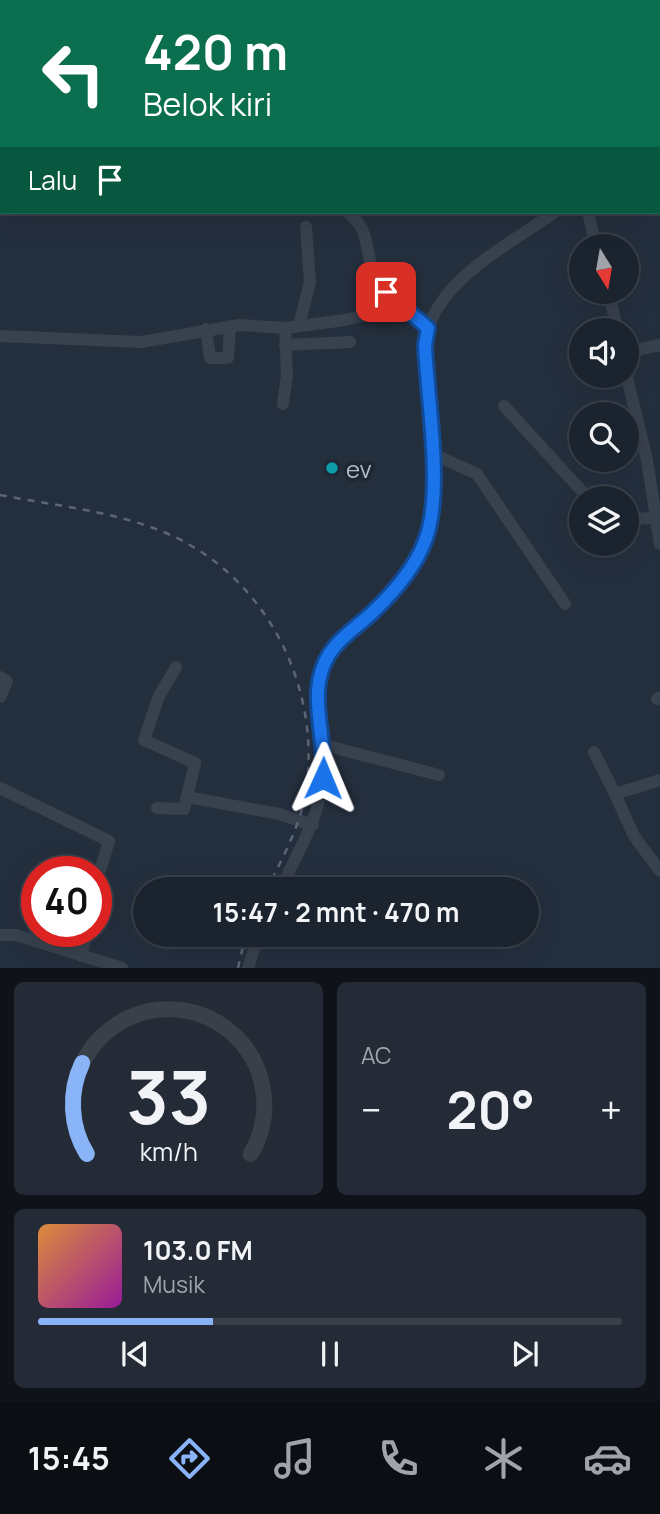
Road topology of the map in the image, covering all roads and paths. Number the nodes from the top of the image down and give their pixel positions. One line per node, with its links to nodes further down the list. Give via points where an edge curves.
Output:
1 (350, 214): 6 (street, via 368,242 376,280)
2 (552, 214): 9 (street, via 451,288)
3 (588, 214): 5 (street)
4 (306, 227): 8 (street, via 310,282)
5 (593, 234)
6 (397, 301): 8 (street, via 385,310 345,320); 9 (street)
7 (230, 326): 8 (street); 10 (street); 10 (street, via 228,358 210,358)
8 (292, 327): 13 (street)
9 (428, 328): 19 (street, via 425,345)
10 (206, 329): 11 (street, via 141,342)
11 (0, 336)
12 (349, 342): 13 (street)
13 (285, 345): 17 (street)
14 (660, 345): 15 (street)
15 (639, 349)
16 (630, 388): 21 (street, via 648,460)
17 (283, 404)
18 (504, 406): 20 (street)
19 (433, 454): 24 (street, via 477,474); 28 (street, via 430,521 417,556 385,600 326,656 319,682)
20 (577, 486)
21 (656, 518): 22 (street); 23 (street)
22 (639, 519)
23 (660, 544)
24 (565, 604)
25 (176, 667): 34 (street, via 159,696 144,739 194,761)
26 (0, 677): 27 (street, via 7,681)
27 (0, 697)
28 (324, 745): 30 (street); 36 (street, via 325,801)
29 (594, 752): 33 (street)
30 (439, 775)
31 (660, 780): 33 (street)
32 (0, 788): 37 (street, via 109,841)
33 (615, 794): 38 (street, via 634,836)
34 (187, 797): 35 (street, via 183,810); 36 (street)
35 (158, 808)
36 (313, 825): 39 (street)
37 (104, 856)
38 (660, 871)
39 (287, 877)
40 (0, 935): 43 (street, via 16,935)
41 (83, 947): 43 (street)
42 (254, 947): 45 (street)
43 (81, 956): 44 (street)
44 (122, 968)
45 (248, 968)

